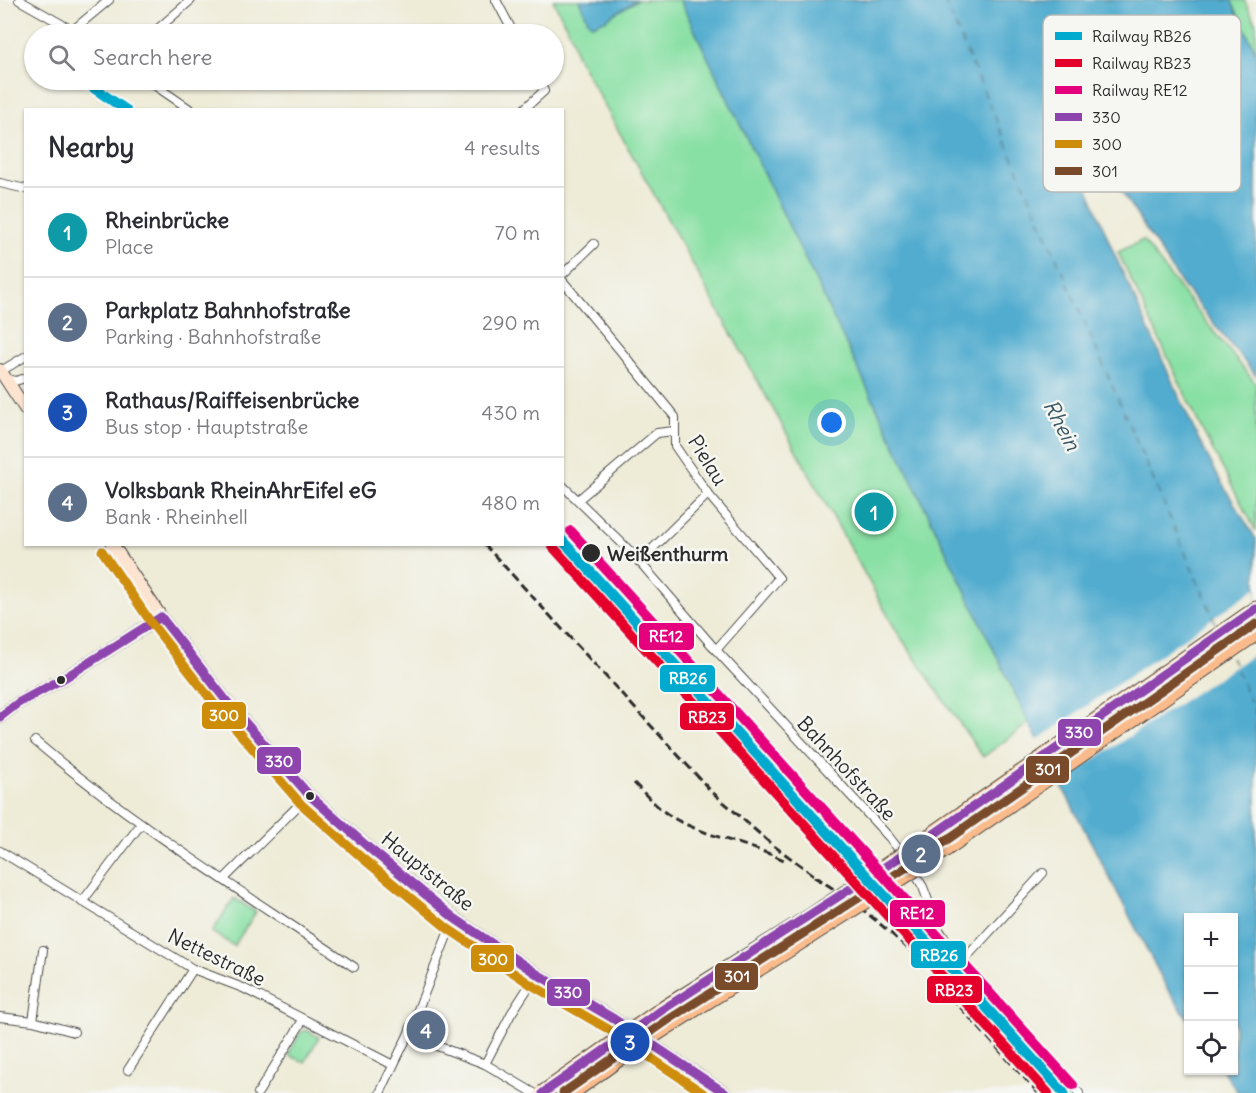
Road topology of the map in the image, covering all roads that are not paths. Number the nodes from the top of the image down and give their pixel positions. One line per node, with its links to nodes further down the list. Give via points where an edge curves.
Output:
1 (19, 0): 5 (street)
2 (109, 0): 6 (street)
3 (191, 0): 7 (street)
4 (496, 0): 8 (street)
5 (62, 24)
6 (84, 24)
7 (163, 24)
8 (509, 24)
9 (161, 90): 11 (street)
10 (543, 90): 12 (street)
11 (187, 108)
12 (525, 108)
13 (0, 183): 14 (street)
14 (24, 189)
15 (594, 244): 16 (street, Pielau)
16 (564, 275)
17 (564, 279): 22 (street, Pielau, via 675,417)
18 (24, 358): 19 (street)
19 (2, 374): 20 (street, via 15,381); 21 (main road)
20 (24, 379)
21 (24, 407)
22 (674, 431): 24 (street, Pielau, via 675,446); 25 (street, via 657,433)
23 (564, 487): 25 (street, Bahnhofstraße)
24 (708, 494): 27 (street); 31 (street, Pielau, via 779,578)
25 (578, 500): 27 (street, Bahnhofstraße)
26 (113, 546): 29 (main road, Hauptstraße)
27 (639, 562): 31 (street, Bahnhofstraße)
28 (1256, 609): 57 (highway, bridge, via 920,843 650,1017)
29 (161, 617): 32 (main road); 34 (main road, Hauptstraße, via 228,703)
30 (1256, 633): 58 (highway, bridge, via 954,844 635,1047)
31 (716, 650): 42 (street, Bahnhofstraße, via 905,856 923,887 939,930)
32 (0, 717)
33 (34, 741): 35 (street)
34 (309, 795): 38 (street); 40 (main road, Hauptstraße)
35 (141, 824): 38 (street); 39 (street)
36 (0, 851): 39 (street, Nettestraße)
37 (1043, 873): 42 (street)
38 (224, 879): 43 (street)
39 (82, 902): 44 (street, Nettestraße)
40 (454, 918): 45 (main road, Hauptstraße); 50 (street)
41 (43, 950): 48 (street)
42 (962, 962): 60 (street, Bahnhofstraße)
43 (354, 967)
44 (193, 969): 47 (street, Nettestraße, via 243,988); 53 (street)
45 (537, 974): 51 (street); 59 (main road, Hauptstraße, via 614,1019)
46 (0, 1017): 48 (street)
47 (303, 1020): 52 (street, Nettestraße); 54 (street)
48 (33, 1021): 49 (street)
49 (74, 1032)
50 (408, 1035): 51 (street); 52 (street)
51 (485, 1064): 56 (street)
52 (393, 1065): 55 (street)
53 (128, 1070)
54 (258, 1093)
55 (380, 1093)
56 (534, 1093)
57 (543, 1093)
58 (571, 1093)
59 (725, 1093)
60 (1079, 1093)

